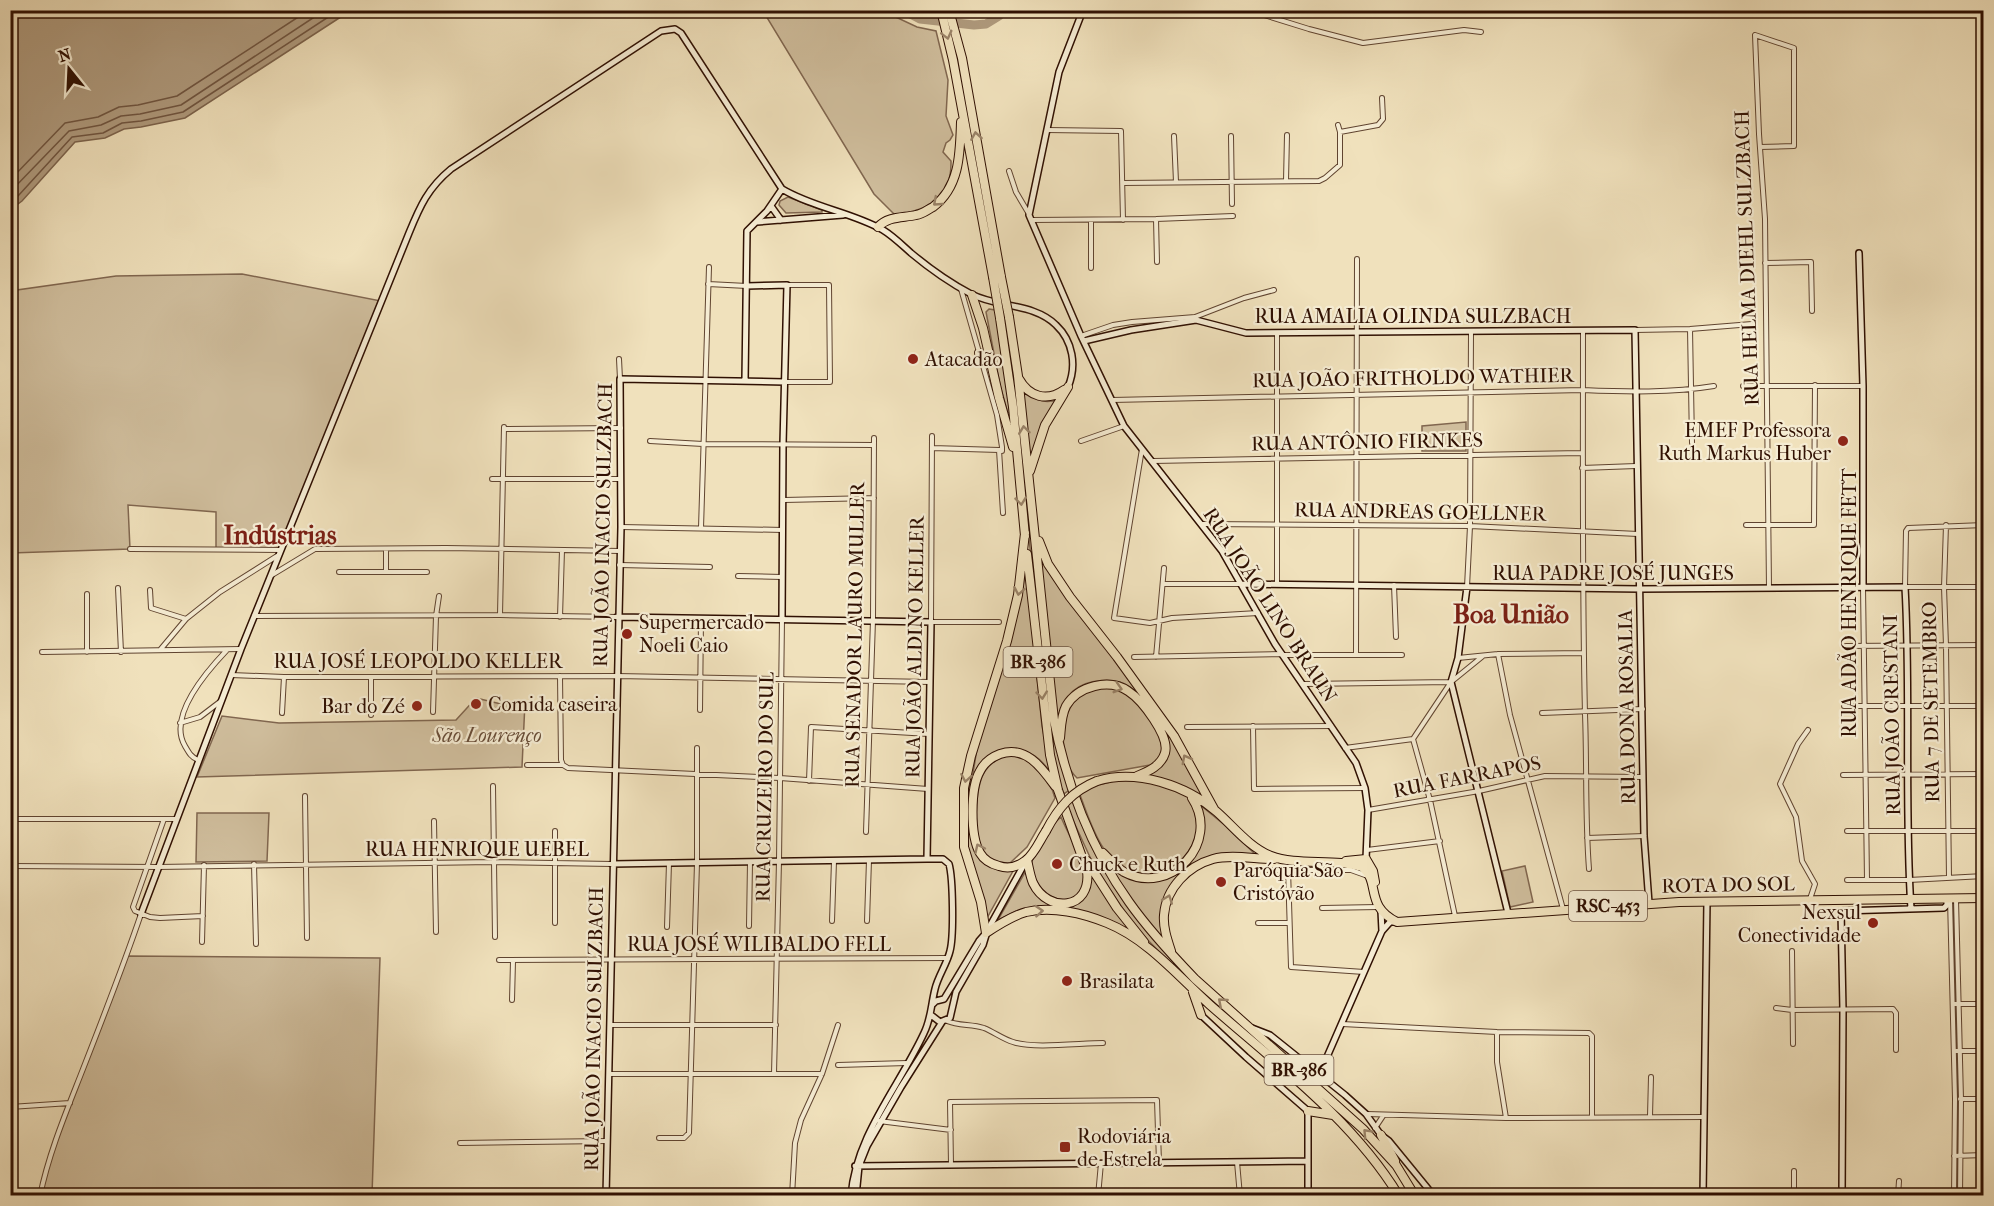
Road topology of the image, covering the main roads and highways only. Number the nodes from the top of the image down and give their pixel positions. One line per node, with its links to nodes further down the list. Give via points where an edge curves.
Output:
1 (940, 10): 3 (highway, BR-386, one-way to 3)
2 (949, 10): 5 (highway, BR-386, one-way to 2, via 962,58)
3 (962, 109): 4 (highway, one-way to 4, via 960,158 946,194 921,214); 5 (highway, BR-386)
4 (874, 225)
5 (997, 277): 9 (highway, BR-386, bridge, via 1009,316); 10 (highway, BR-386, bridge)
6 (972, 295): 8 (highway)
7 (979, 352): 8 (highway)
8 (992, 366): 10 (highway)
9 (1018, 376): 11 (highway, BR-386, one-way to 9); 11 (highway, via 1028,392 1038,396 1052,396 1068,387 1045,426)
10 (1018, 465): 13 (highway, BR-386, one-way to 13)
11 (1029, 475): 12 (highway, BR-386)
12 (1035, 530): 14 (highway, BR-386); 18 (highway, one-way to 12, via 1173,736 1048,564)
13 (1024, 533): 16 (highway, BR-386, one-way to 16, via 1044,720); 30 (highway, one-way to 30, via 1016,606 964,788 964,847 986,933 1026,912 1075,913 1118,928)
14 (1059, 746): 15 (highway, one-way to 15, via 1063,714 1074,696 1093,686 1120,687 1134,695 1165,739 1162,760); 19 (highway, BR-386)
15 (1136, 776): 17 (highway); 23 (highway, bridge, via 1115,776 1080,789 1066,800)
16 (1058, 790): 20 (highway, BR-386); 23 (highway, one-way to 16, via 1002,867 981,854 973,821 980,771 997,755 1023,754 1041,766)
17 (1189, 795): 18 (highway); 19 (highway, via 1199,814 1199,840 1189,859 1166,876 1133,875 1117,867)
18 (1215, 810): 21 (highway, via 1256,848)
19 (1096, 845): 29 (highway, BR-386, via 1130,903)
20 (1081, 852): 23 (highway, via 1088,881 1086,889 1067,904 1054,903 1037,889); 30 (highway, BR-386, via 1117,908)
21 (1281, 859): 24 (highway); 29 (highway, one-way to 21, via 1163,916 1180,878 1212,859)
22 (1366, 859): 24 (highway); 25 (highway); 26 (highway); 28 (highway, via 1373,871)
23 (1027, 860)
24 (1315, 861): 25 (highway)
25 (1336, 864): 26 (highway)
26 (1366, 870): 28 (highway)
27 (1983, 898): 28 (highway, ROTA DO SOL / RSC-453, via 1951,902 1911,899 1649,903 1397,922)
28 (1379, 906)
29 (1172, 955): 36 (highway, BR-386, one-way to 29, via 1339,1106)
30 (1156, 956): 31 (highway, BR-386)
31 (1189, 986): 32 (highway); 34 (highway, BR-386)
32 (1201, 1015)
33 (1308, 1111): 34 (highway)
34 (1338, 1118): 37 (highway, BR-386, via 1371,1155)
35 (1381, 1135): 36 (highway)
36 (1396, 1165): 38 (highway, BR-386)
37 (1399, 1196)
38 (1415, 1196)

